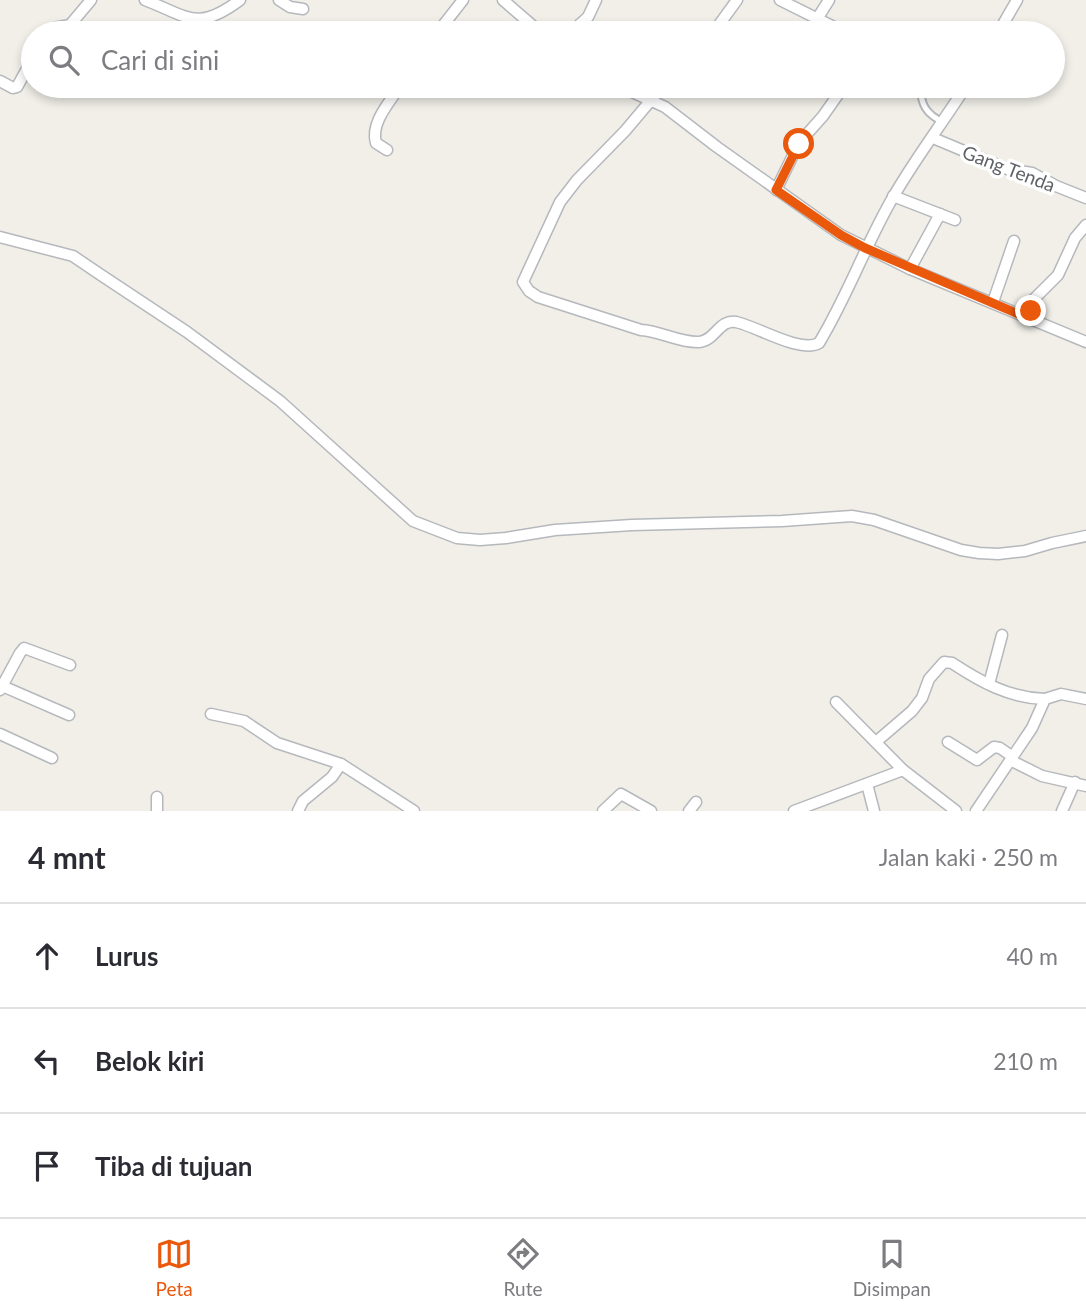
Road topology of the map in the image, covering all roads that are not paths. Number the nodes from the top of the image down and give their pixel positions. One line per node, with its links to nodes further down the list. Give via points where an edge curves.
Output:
1 (91, 0): 14 (street)
2 (145, 0): 3 (street, via 191,20 206,19)
3 (240, 0)
4 (279, 0): 12 (street, via 290,8)
5 (463, 0): 15 (street)
6 (503, 0): 16 (street)
7 (596, 0): 17 (street)
8 (737, 0): 18 (street)
9 (780, 0): 13 (street)
10 (829, 0): 13 (street)
11 (1017, 0): 20 (street)
12 (303, 9)
13 (817, 19): 19 (street)
14 (73, 21)
15 (446, 21)
16 (527, 21)
17 (584, 21)
18 (722, 21)
19 (821, 21)
20 (1005, 21)
21 (21, 80): 22 (street, via 13,88)
22 (0, 82)
23 (392, 98): 30 (street, via 375,131 376,143)
24 (835, 98): 31 (street, via 799,144)
25 (923, 98): 28 (lane, via 927,113)
26 (958, 98): 28 (street)
27 (650, 99): 31 (street); 39 (street, via 560,202 523,282 533,294 629,327 688,340 709,339 724,324 735,322 814,346 840,304)
28 (943, 122): 29 (street)
29 (933, 138): 32 (street); 33 (street, Gang Tenda, via 1007,169 1032,173)
30 (387, 150)
31 (776, 190): 39 (street)
32 (893, 196): 34 (street); 39 (street)
33 (1086, 198)
34 (940, 214): 35 (street); 40 (street)
35 (955, 220)
36 (1086, 225): 42 (street, via 1074,238 1058,275 1031,302)
37 (0, 237): 44 (street, via 73,256 280,401 413,521 457,538 852,516 979,553 1025,551)
38 (1014, 241): 41 (street)
39 (865, 248): 40 (street)
40 (910, 269): 41 (street)
41 (993, 302): 42 (street)
42 (1032, 320): 43 (street)
43 (1086, 342)
44 (1086, 537)
45 (1002, 635): 47 (street)
46 (69, 665): 48 (street, via 24,648)
47 (989, 684): 49 (street, via 1024,698); 55 (street, via 944,662 912,711)
48 (1, 687): 53 (street)
49 (1045, 699): 50 (street, via 1061,694); 58 (street)
50 (1086, 699)
51 (836, 702): 55 (street)
52 (211, 714): 59 (street, via 237,718 277,743)
53 (69, 715)
54 (0, 734): 57 (street)
55 (877, 741): 60 (street)
56 (948, 742): 58 (street, via 977,760 994,747)
57 (52, 758)
58 (1012, 759): 61 (street, via 1042,776); 75 (street)
59 (341, 764): 67 (street, via 303,801); 68 (street)
60 (903, 770): 62 (street); 74 (street)
61 (1074, 782): 63 (street); 76 (street)
62 (867, 784): 72 (street); 73 (street)
63 (1086, 786)
64 (157, 797): 66 (street)
65 (696, 802): 71 (street)
66 (157, 811)
67 (299, 811)
68 (414, 811)
69 (603, 811): 70 (street, via 622,794)
70 (651, 811)
71 (689, 811)
72 (794, 811)
73 (874, 811)
74 (956, 811)
75 (976, 811)
76 (1062, 811)

